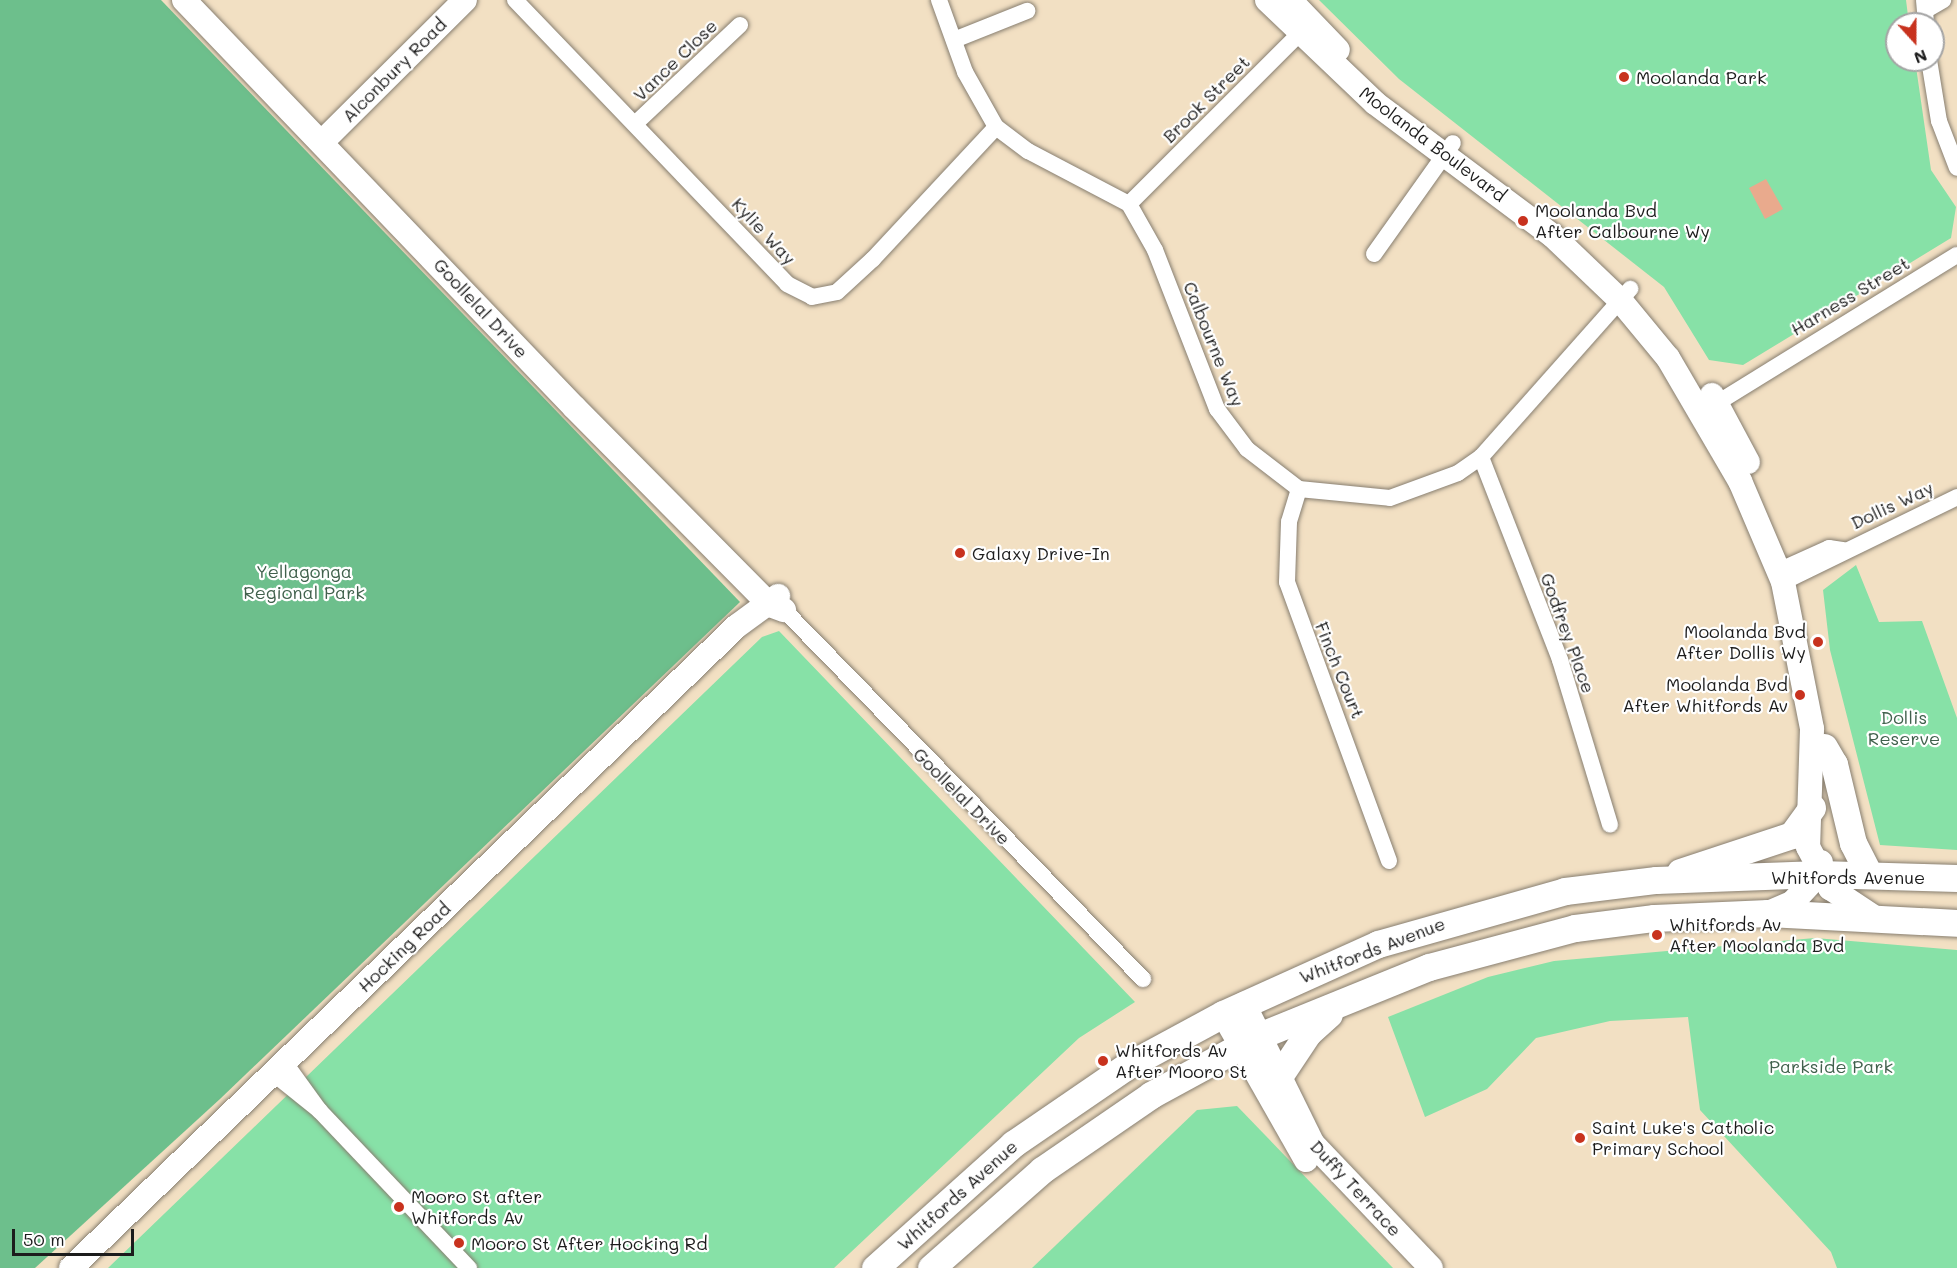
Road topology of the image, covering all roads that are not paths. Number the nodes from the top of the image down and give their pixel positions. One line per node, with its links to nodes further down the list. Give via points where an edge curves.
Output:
1 (183, 0): 18 (street, Goollelal Drive)
2 (202, 0): 18 (street, Goollelal Drive)
3 (450, 0): 18 (street, Alconbury Road)
4 (465, 0): 18 (street, Alconbury Road)
5 (515, 0): 16 (street, Kylie Way)
6 (939, 0): 14 (street)
7 (1267, 0): 13 (street, Moolanda Boulevard)
8 (1290, 0): 13 (street, Moolanda Boulevard)
9 (1943, 0): 11 (street)
10 (1027, 11): 14 (street)
11 (1925, 11)
12 (740, 25): 16 (street, Vance Close)
13 (1305, 28): 19 (street, Moolanda Boulevard, via 1375,103); 21 (street, Brook Street)
14 (954, 40): 17 (street)
15 (1931, 72): 20 (street, via 1939,121)
16 (636, 123): 17 (street, Kylie Way, via 787,284 812,297 837,292 873,259)
17 (996, 127): 21 (street, via 1028,151)
18 (323, 131): 30 (street, Goollelal Drive)
19 (1449, 149): 22 (street); 24 (street, Moolanda Boulevard)
20 (1957, 168)
21 (1130, 204): 27 (street, Calbourne Way, via 1155,250 1217,409 1247,449)
22 (1374, 254)
23 (1957, 255): 25 (street, Harness Street, via 1762,371 1755,369)
24 (1625, 294): 25 (street, Moolanda Boulevard); 26 (street)
25 (1707, 403): 29 (street, Moolanda Boulevard)
26 (1481, 457): 27 (street, via 1438,485 1390,498); 33 (street, Godfrey Place, via 1560,660)
27 (1299, 489): 34 (street, Finch Court, via 1288,522 1287,582)
28 (1957, 496): 29 (street, Dollis Way, via 1844,550 1830,548)
29 (1787, 574): 31 (street, Moolanda Boulevard, via 1811,641); 32 (street, Moolanda Boulevard, via 1808,696)
30 (772, 598): 42 (street, Goollelal Drive); 46 (street, Hocking Road, via 737,626)
31 (1824, 747): 35 (street, Moolanda Boulevard, via 1824,847); 36 (main road, via 1834,764 1853,843)
32 (1812, 807): 35 (street, Moolanda Boulevard, via 1808,847); 38 (main road, via 1792,835)
33 (1611, 825)
34 (1389, 861)
35 (1819, 874): 36 (main road, Whitfords Avenue); 38 (main road, Whitfords Avenue); 39 (street, via 1792,903); 40 (street, Moolanda Boulevard, via 1830,888)
36 (1869, 874): 37 (main road, Whitfords Avenue)
37 (1957, 878)
38 (1656, 880): 44 (main road, Whitfords Avenue, via 1564,891 1430,927 1312,971)
39 (1768, 913): 40 (main road, Whitfords Avenue); 43 (main road, Whitfords Avenue, via 1575,928 1429,968)
40 (1874, 916): 41 (main road, Whitfords Avenue)
41 (1957, 922)
42 (1143, 979)
43 (1346, 999): 45 (main road, Whitfords Avenue); 47 (main road, via 1308,1033)
44 (1233, 1009): 45 (street, Duffy Terrace); 50 (main road, Whitfords Avenue, via 1127,1066 1013,1144)
45 (1249, 1041): 47 (street, Duffy Terrace); 51 (main road, Whitfords Avenue, via 1100,1128 1042,1170); 52 (street, Duffy Terrace, via 1301,1154)
46 (279, 1068): 48 (street, Hocking Road); 49 (street)
47 (1278, 1078): 53 (street, Duffy Terrace, via 1313,1143)
48 (71, 1268)
49 (469, 1268)
50 (875, 1268)
51 (931, 1268)
52 (1410, 1268)
53 (1431, 1268)

